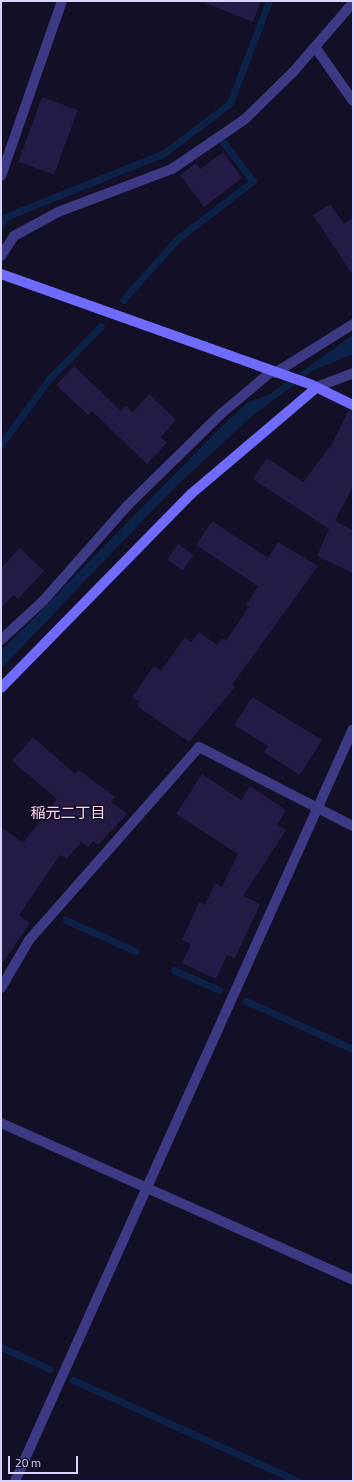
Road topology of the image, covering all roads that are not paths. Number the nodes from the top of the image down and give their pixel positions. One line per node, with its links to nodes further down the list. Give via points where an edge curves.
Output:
1 (62, 1): 5 (street)
2 (353, 3): 3 (street)
3 (315, 47): 4 (street); 6 (street, via 245,119 172,169 58,212 14,236)
4 (352, 96)
5 (1, 176)
6 (1, 256)
7 (1, 274): 9 (street)
8 (353, 324): 9 (street)
9 (275, 372): 11 (street); 13 (street, via 222,413 127,506 43,601)
10 (353, 373): 11 (street)
11 (314, 386): 12 (street); 14 (street, via 191,494)
12 (353, 405)
13 (1, 640)
14 (1, 688)
15 (353, 729): 16 (street)
16 (314, 809): 17 (street); 18 (street, via 199,747 29,940); 20 (street)
17 (353, 826)
18 (1, 988)
19 (1, 1123): 20 (street)
20 (146, 1189): 21 (street); 22 (street)
21 (353, 1280)
22 (15, 1481)

